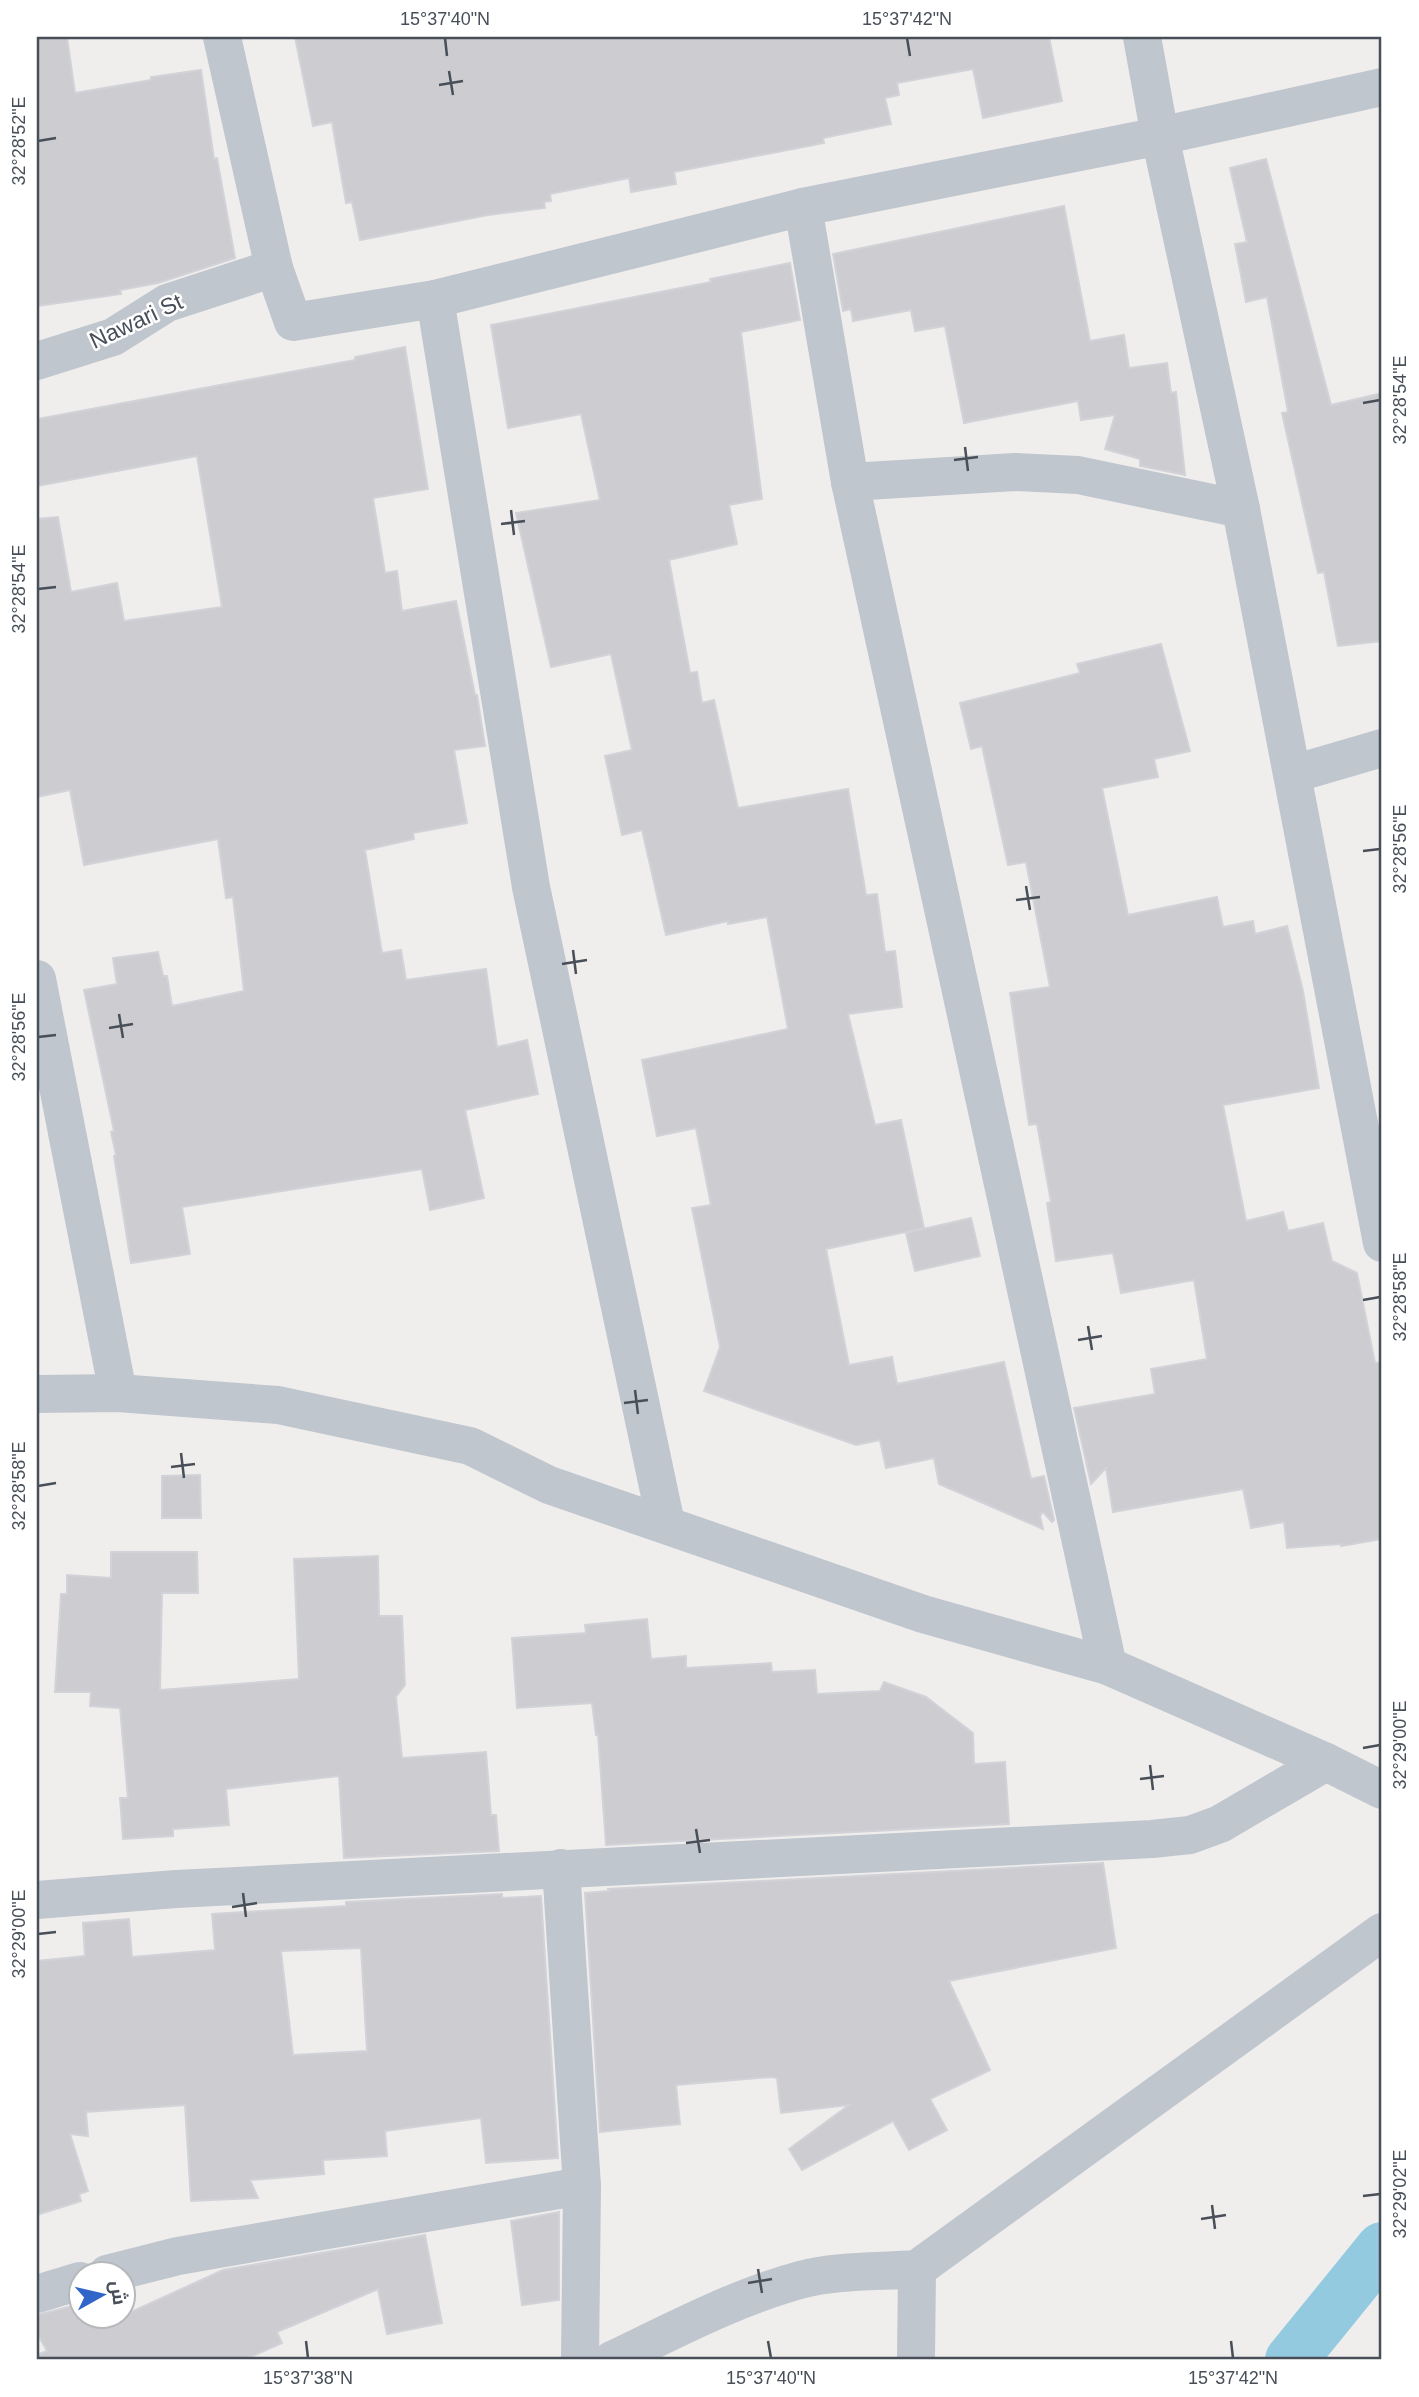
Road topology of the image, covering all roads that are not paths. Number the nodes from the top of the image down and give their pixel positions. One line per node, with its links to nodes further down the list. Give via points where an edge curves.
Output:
1 (222, 37): 6 (street)
2 (1142, 37): 4 (street)
3 (1382, 87): 4 (street)
4 (1160, 136): 5 (street); 10 (street)
5 (803, 207): 7 (street); 9 (street)
6 (274, 268): 7 (street, via 293,322); 8 (street, Nawari St, via 167,303 113,337)
7 (435, 299): 17 (street, via 531,887)
8 (37, 361)
9 (850, 482): 10 (street, via 1015,472 1078,475); 18 (street)
10 (1241, 509): 12 (street)
11 (1382, 748): 12 (street)
12 (1293, 774): 14 (street)
13 (37, 979): 15 (street)
14 (1382, 1243)
15 (118, 1393): 16 (street); 17 (street, via 278,1405 470,1446 549,1485)
16 (37, 1394)
17 (666, 1524): 18 (street, via 923,1614)
18 (1108, 1667): 19 (street)
19 (1326, 1762): 20 (street); 21 (street, via 1220,1824 1190,1835)
20 (1382, 1790)
21 (561, 1868): 22 (street); 24 (street)
22 (37, 1900)
23 (1382, 1932): 26 (street)
24 (582, 2186): 25 (street); 29 (street)
25 (136, 2267)
26 (918, 2269): 30 (street, via 801,2280 726,2306); 31 (street)
27 (66, 2285): 28 (street)
28 (37, 2294)
29 (580, 2360)
30 (612, 2360)
31 (916, 2360)

